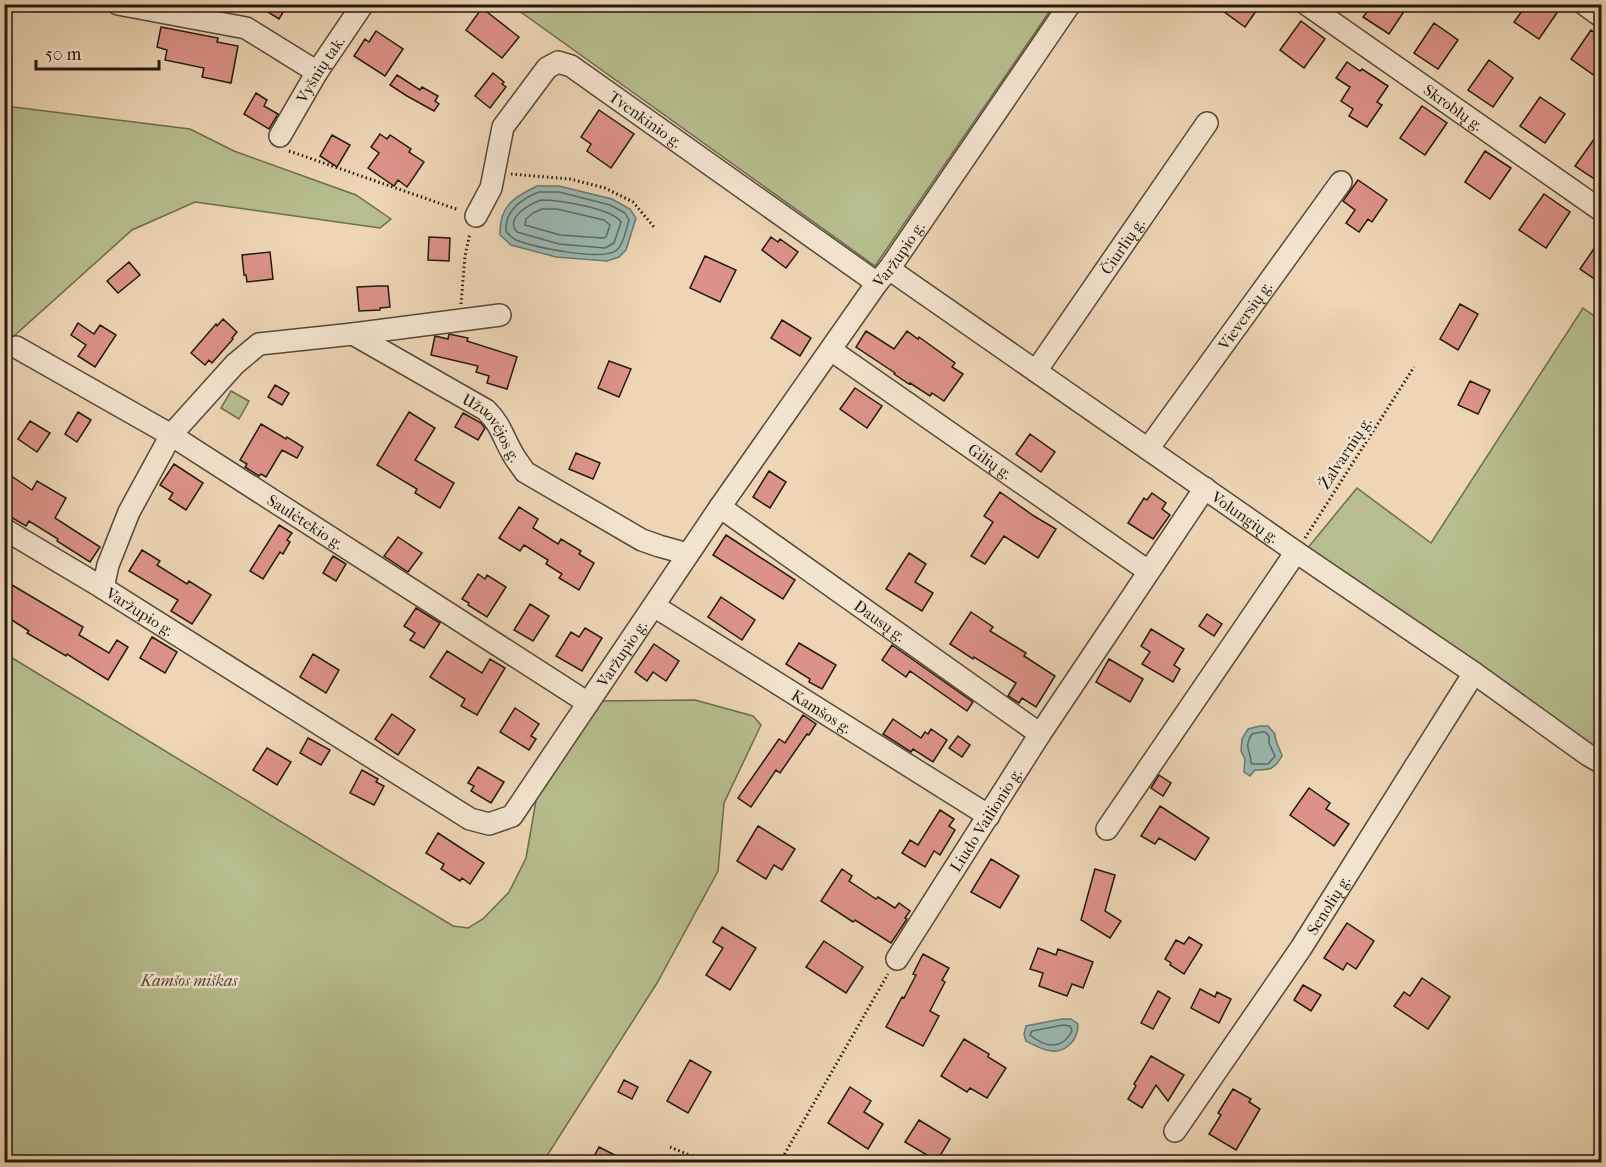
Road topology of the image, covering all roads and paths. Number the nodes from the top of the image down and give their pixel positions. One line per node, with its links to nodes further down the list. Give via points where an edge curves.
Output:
1 (118, 4): 6 (street)
2 (363, 4): 8 (street, Vyšnių tak.)
3 (1070, 4): 16 (street, Varžupio g.)
4 (1306, 4): 13 (street, Skroblų g.)
5 (1584, 4): 7 (street)
6 (154, 7): 8 (street, via 246,28)
7 (1602, 17)
8 (317, 72): 10 (street, Vyšnių tak.)
9 (1207, 123): 23 (street, Čiurlių g.)
10 (283, 143): 14 (path)
11 (494, 172): 14 (street, Tvenkinio g.); 15 (path, via 570,179 605,188 633,202); 16 (street, Tvenkinio g., via 503,128 547,68 558,62 571,66)
12 (1341, 182): 25 (street, Vieversių g.)
13 (1602, 211)
14 (477, 216): 18 (path, via 465,256)
15 (654, 227)
16 (883, 276): 21 (street, Varžupio g.); 23 (street, Volungių g.)
17 (500, 315): 18 (street)
18 (459, 320): 19 (street)
19 (353, 334): 24 (street, via 259,344 235,364); 30 (street, Užuovėjos g., via 486,410 525,472 642,540)
20 (16, 347): 24 (street, Saulėtekio g.)
21 (831, 350): 27 (street, Varžupio g.); 31 (street, Gilių g.)
22 (1414, 367): 29 (path, Žalvarnių g.)
23 (1036, 371): 25 (street, Volungių g.)
24 (171, 435): 32 (street, via 129,512); 35 (street, Saulėtekio g.)
25 (1148, 448): 26 (street, Volungių g.)
26 (1204, 488): 29 (street, Volungių g.); 31 (street, Liudo Vailionio g.)
27 (720, 507): 30 (street, Varžupio g.); 36 (street, Dausų g.)
28 (4, 529): 32 (street, Varžupio g.)
29 (1296, 552): 34 (street, Volungių g.); 39 (street)
30 (688, 554): 33 (street, Varžupio g.)
31 (1148, 571): 36 (street, Liudo Vailionio g.)
32 (103, 588): 35 (street, Varžupio g., via 470,819 489,824 512,816)
33 (654, 606): 35 (street, Varžupio g.); 38 (street, Kamšos g.)
34 (1474, 673): 37 (street, Volungių g.); 41 (street, Senolių g., via 1301,948)
35 (588, 703)
36 (1040, 734): 38 (street, Liudo Vailionio g.)
37 (1602, 763)
38 (989, 816): 40 (street, Liudo Vailionio g.)
39 (1107, 829)
40 (897, 960): 44 (path)
41 (1175, 1131)
42 (670, 1147): 43 (path)
43 (706, 1162)
44 (780, 1162)

